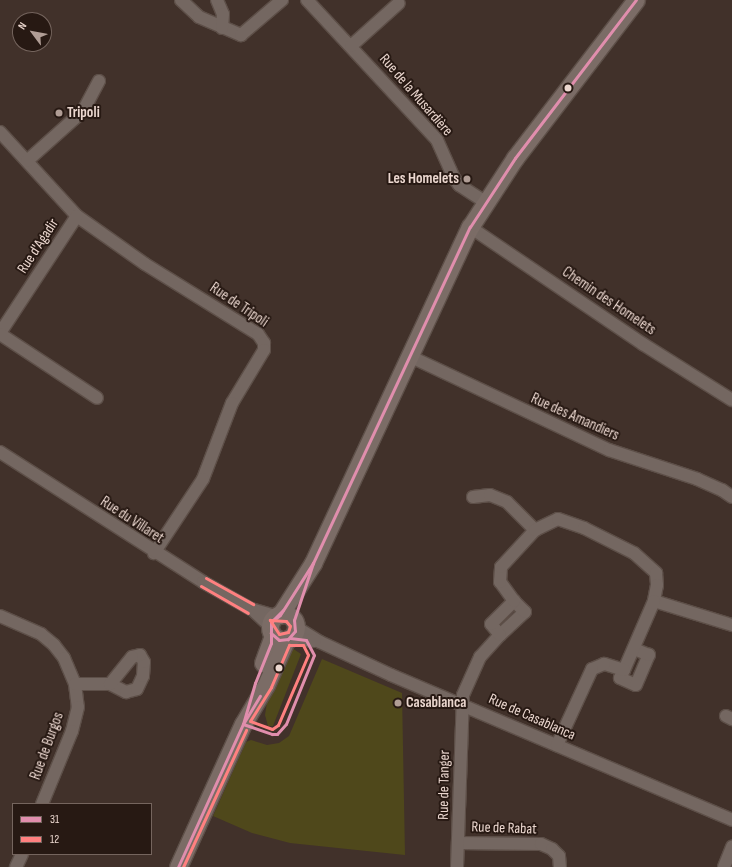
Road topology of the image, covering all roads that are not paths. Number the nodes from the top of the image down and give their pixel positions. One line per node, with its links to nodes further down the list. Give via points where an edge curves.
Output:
1 (181, 0): 7 (street, via 199,17)
2 (217, 0): 7 (street, via 223,14)
3 (282, 0): 7 (street, via 240,35)
4 (307, 0): 8 (street, Rue de la Musardière)
5 (636, 0): 12 (street, via 526,143)
6 (399, 3): 8 (street)
7 (222, 28)
8 (351, 46): 12 (street, Rue de la Musardière, via 437,140 459,185)
9 (99, 81): 11 (street, via 83,111)
10 (0, 132): 11 (street, Rue de Tripoli)
11 (26, 161): 13 (street, Rue de Tripoli)
12 (485, 202): 14 (street)
13 (77, 216): 15 (street, Rue d'Agadir); 23 (street, Rue de Tripoli, via 145,264 258,334 264,343 264,350 232,403 203,479)
14 (470, 227): 16 (street); 18 (street, Chemin des Homelets, via 643,344)
15 (0, 334): 17 (street, Rue d'Agadir)
16 (409, 356): 21 (street, Rue des Amandiers, via 609,450 697,479 722,490); 27 (street)
17 (98, 398)
18 (732, 400)
19 (0, 452): 23 (street, Rue du Villaret)
20 (473, 497): 22 (street, via 490,495 507,502)
21 (732, 498)
22 (535, 530): 24 (street, via 558,519 584,528 634,553 656,573); 32 (street, Rue de Tanger, via 501,567 500,582 514,601 491,624 500,635 480,657)
23 (154, 553): 27 (street, Rue du Villaret)
24 (654, 601): 26 (street); 28 (street)
25 (0, 616): 30 (street, Rue de Burgos, via 41,634 54,644 64,658)
26 (732, 625)
27 (283, 627): 32 (street, Rue de Casablanca); 40 (street, via 266,685 243,724)
28 (634, 649): 29 (street); 29 (street, via 649,655 636,685 620,678)
29 (624, 670): 33 (street, via 604,664 592,669)
30 (75, 684): 31 (street); 34 (street, Rue de Burgos, via 78,707 72,731)
31 (110, 684)
32 (462, 703): 33 (street, Rue de Casablanca); 36 (street, Rue de Tanger)
33 (557, 745): 35 (street, Rue de Casablanca)
34 (42, 803)
35 (732, 820)
36 (458, 843): 41 (street, Rue de Tanger); 42 (street, Rue de Rabat, via 541,844 559,856)
37 (732, 847): 43 (street)
38 (22, 855): 39 (street)
39 (16, 867)
40 (178, 867)
41 (457, 867)
42 (560, 867)
43 (724, 867)

